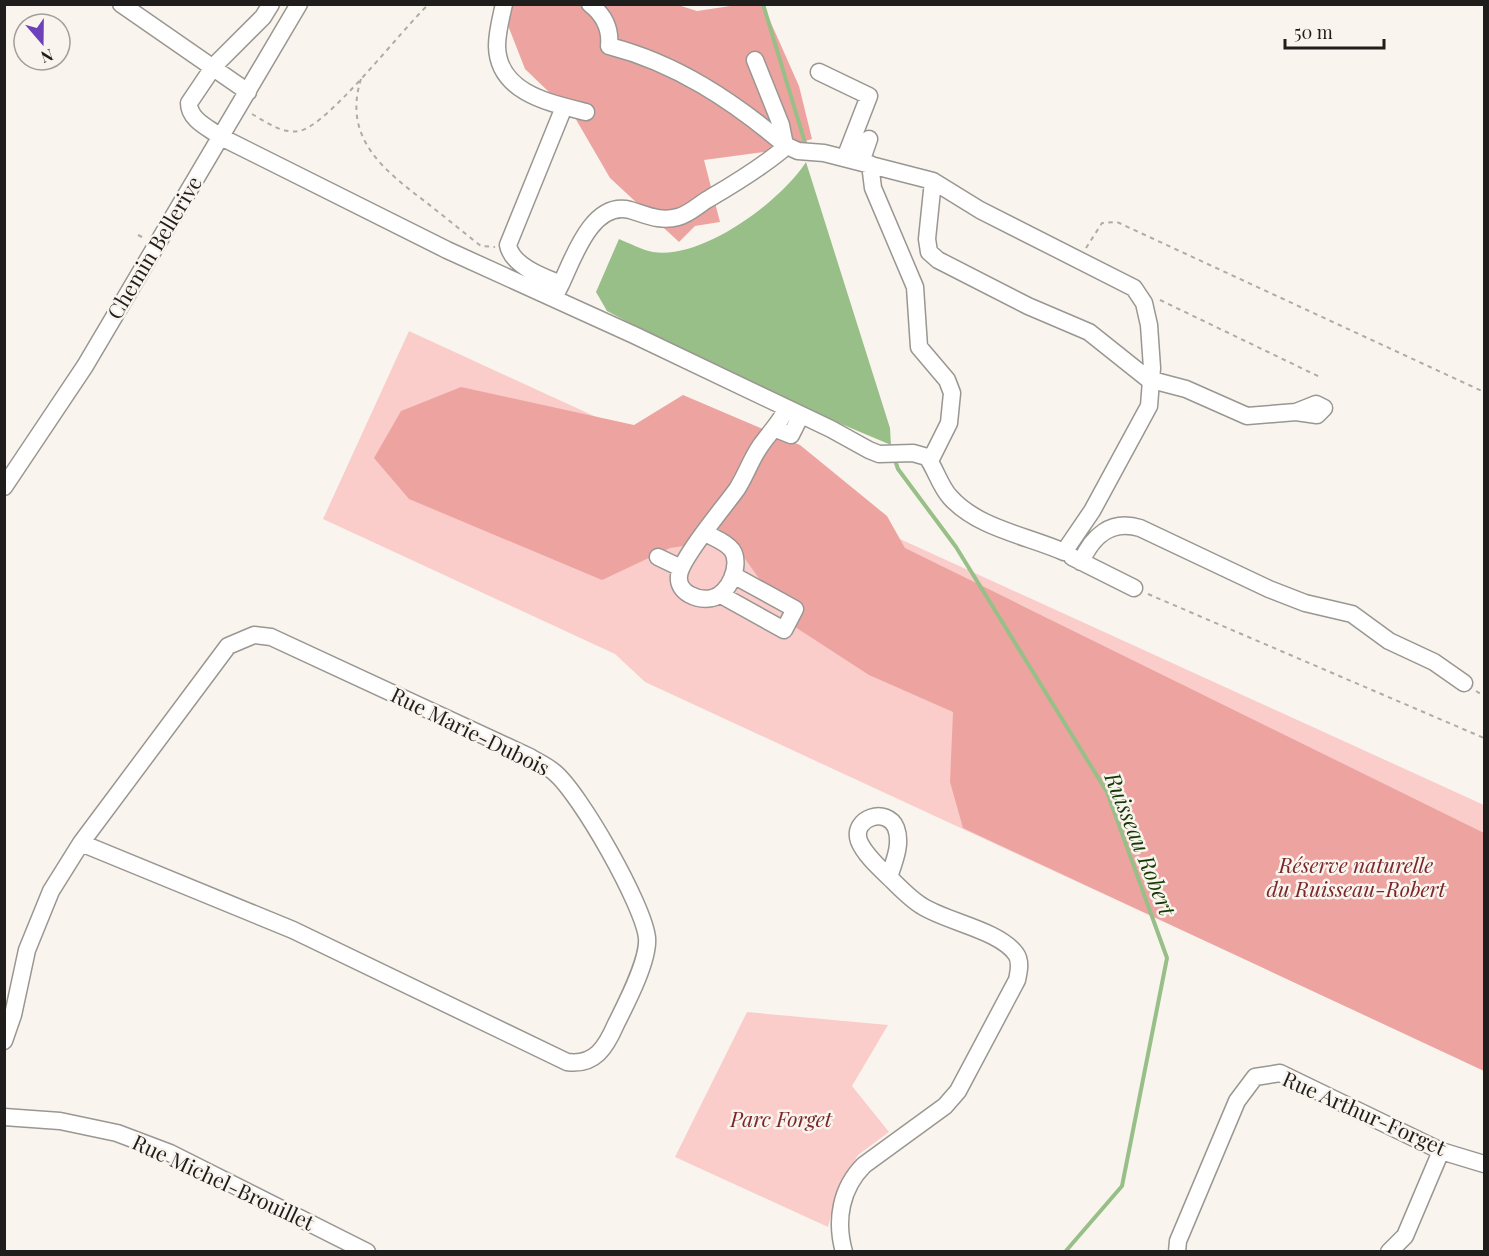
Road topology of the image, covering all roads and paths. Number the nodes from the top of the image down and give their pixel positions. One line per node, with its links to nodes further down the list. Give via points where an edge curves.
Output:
1 (121, 4): 9 (street)
2 (299, 4): 7 (street, Chemin Bellerive)
3 (429, 4): 11 (path)
4 (504, 4): 13 (street, via 497,47 504,72 540,100)
5 (590, 4): 18 (street, via 603,16 610,34 609,46 693,79)
6 (267, 10): 7 (street); 9 (street)
7 (285, 29): 12 (street, Chemin Bellerive)
8 (754, 60): 18 (street, via 781,125)
9 (212, 69): 12 (street); 16 (street, via 189,103 189,110)
10 (819, 72): 19 (street, via 869,96)
11 (361, 79): 14 (path, via 317,123 298,131 282,130); 21 (path, via 356,102 359,131 383,167 481,246 488,249)
12 (248, 92): 14 (street, Chemin Bellerive)
13 (564, 107): 15 (street); 21 (street)
14 (239, 108): 16 (street, Chemin Bellerive)
15 (586, 112)
16 (221, 137): 23 (street, via 447,250); 31 (street, Chemin Bellerive, via 85,366)
17 (869, 139): 19 (street)
18 (798, 149): 19 (street); 23 (street, via 776,155 686,214 659,219 623,208 602,215 579,248)
19 (858, 161): 20 (street); 30 (street, via 915,287 919,347 947,380 952,393 950,423)
20 (933, 181): 22 (street, via 980,210); 26 (street, via 927,239 932,256 1028,306 1089,332)
21 (508, 245): 23 (street, via 519,262)
22 (1081, 260): 24 (street, via 1126,283); 27 (path, via 1101,223 1118,222)
23 (558, 291): 28 (street)
24 (1140, 296): 25 (path, via 1154,297); 26 (street, via 1149,325)
25 (1322, 378)
26 (1152, 381): 29 (street, via 1186,389 1247,416); 33 (street, via 1149,406 1092,511)
27 (1485, 392)
28 (794, 412): 30 (street, via 869,450 922,454); 32 (street, via 791,435 776,429 761,446)
29 (1296, 412)
30 (930, 461): 34 (street, via 944,489 963,509 990,524)
31 (4, 487)
32 (705, 533): 37 (street); 38 (street, via 731,548 735,558)
33 (1085, 536): 34 (street); 36 (street); 41 (street, via 1118,526 1147,531 1269,589 1305,603 1352,614 1389,641 1434,662)
34 (1064, 552): 36 (street)
35 (658, 557): 37 (street)
36 (1081, 562): 39 (street)
37 (681, 568): 40 (street, via 679,582 685,592 699,598)
38 (733, 575): 40 (street); 40 (street, via 795,609 784,630)
39 (1134, 588): 42 (path)
40 (721, 595)
41 (1464, 683)
42 (1485, 738)
43 (81, 843): 43 (street, Rue Marie-Dubois, via 293,930 567,1062 580,1064 605,1049 636,981 647,940 641,917 591,816 554,772 530,757 271,637 254,635 228,646); 45 (street, Rue Marie-Dubois, via 51,891 27,950 14,1015)
44 (889, 877): 50 (street, via 923,907 1007,944 1018,955 1020,967 1017,980 958,1091 945,1106 853,1175 842,1199)
45 (4, 1041)
46 (4, 1117): 49 (street, Rue Michel-Brouillet, via 60,1121 117,1133 170,1153)
47 (1441, 1151): 48 (street, Rue Arthur-Forget); 51 (street, Rue Arthur-Forget, via 1280,1073 1254,1077 1237,1101); 52 (street, via 1405,1236)
48 (1485, 1164)
49 (367, 1251)
50 (844, 1251)
51 (1177, 1251)
52 (1389, 1251)

